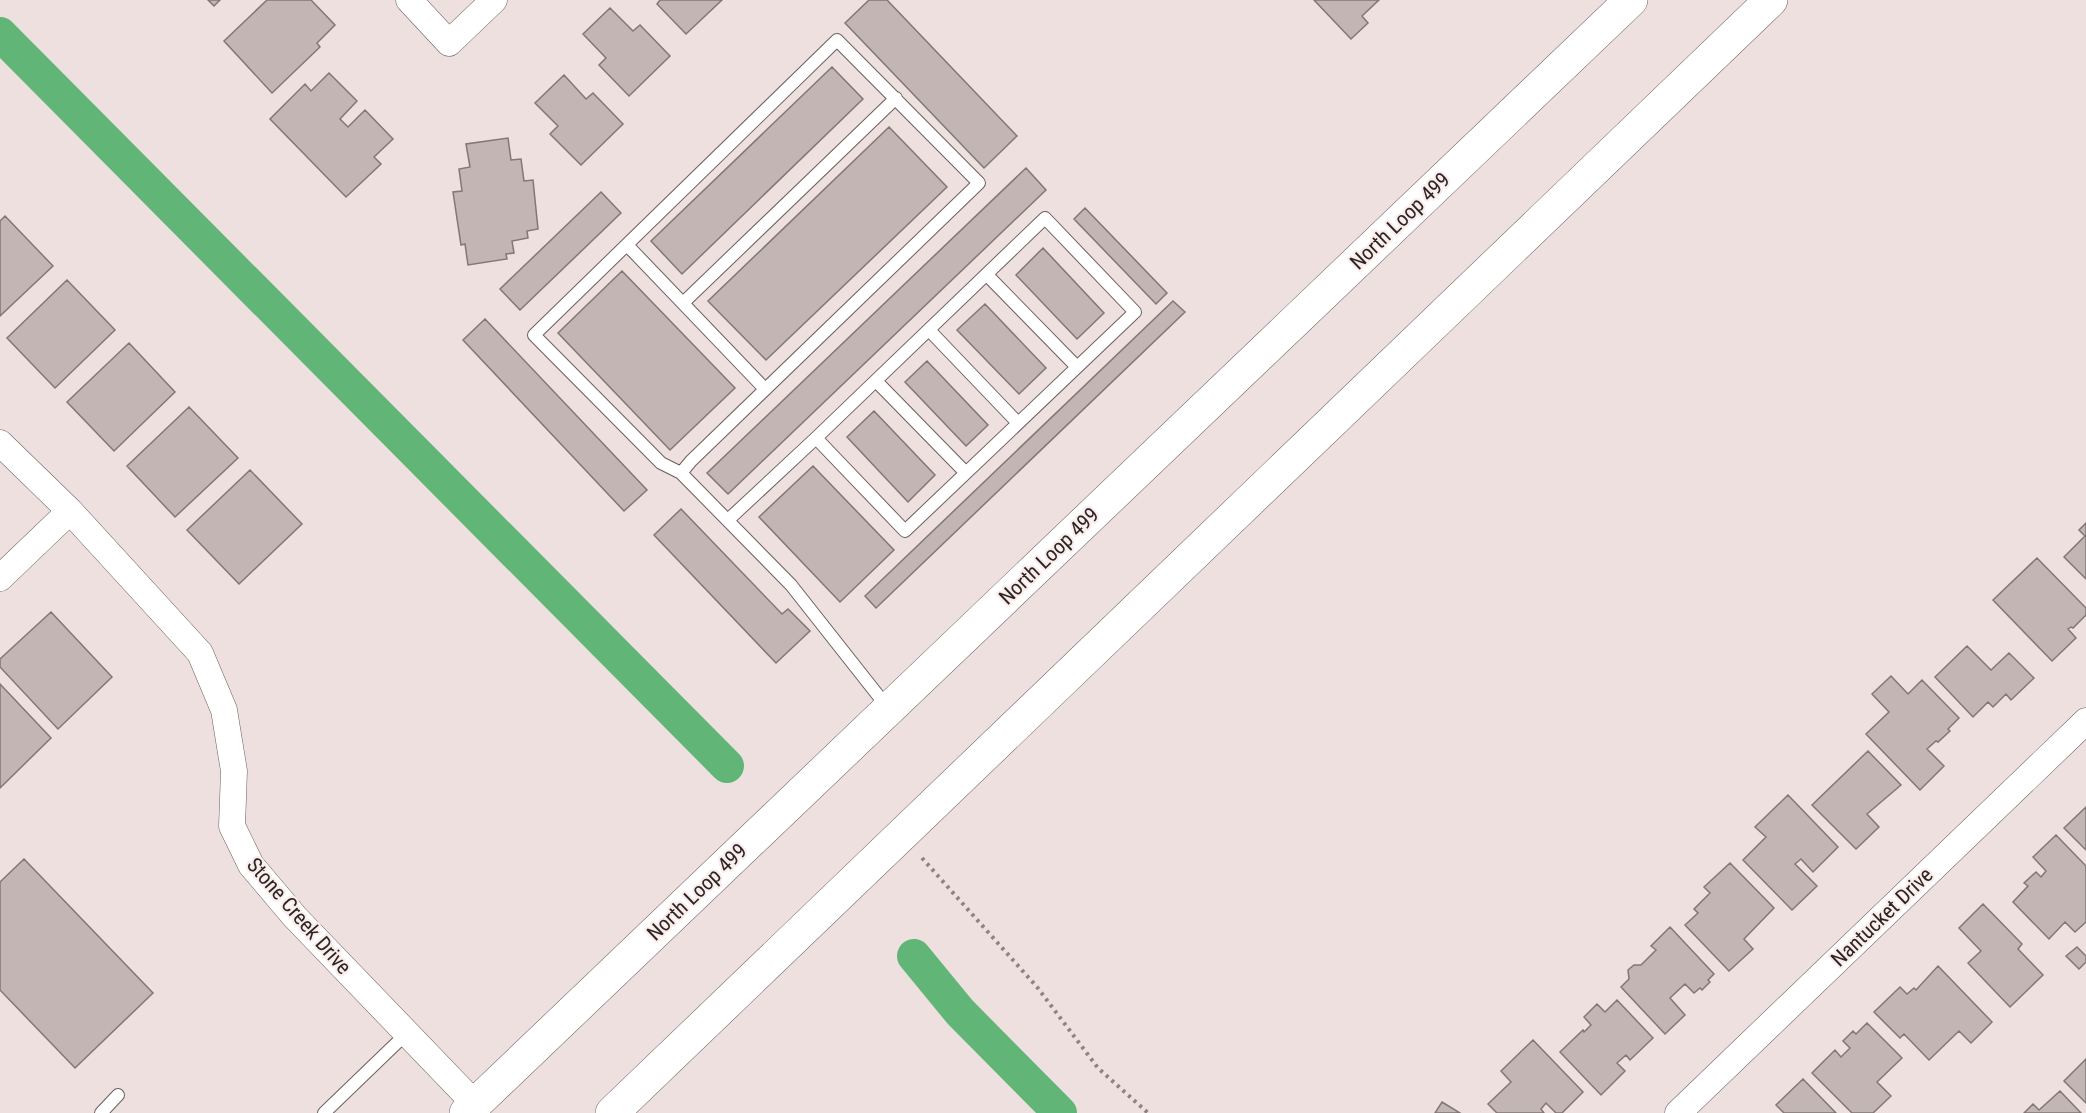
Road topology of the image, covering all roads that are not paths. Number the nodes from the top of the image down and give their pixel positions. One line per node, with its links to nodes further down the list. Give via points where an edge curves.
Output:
1 (409, 0): 2 (street, via 449,43)
2 (494, 0)
3 (1631, 0): 21 (main road, North Loop 499)
4 (1771, 0): 28 (main road)
5 (896, 98): 6 (lane, via 837,40); 8 (lane); 12 (lane, via 980,183)
6 (627, 245): 8 (lane); 16 (lane, via 534,335 661,463)
7 (987, 275): 9 (lane); 10 (lane); 10 (lane, via 1045,219 1135,312)
8 (683, 303): 12 (lane)
9 (929, 330): 11 (lane); 13 (lane)
10 (1077, 367): 13 (lane)
11 (876, 381): 14 (lane); 17 (lane)
12 (765, 389): 16 (lane)
13 (1018, 423): 17 (lane)
14 (816, 438): 17 (lane, via 905,531); 19 (lane)
15 (0, 443): 18 (street, Stone Creek Drive)
16 (681, 473): 19 (lane)
17 (966, 473)
18 (70, 511): 20 (street); 23 (street, Stone Creek Drive, via 200,653 224,710 234,771 232,826 251,865 295,917)
19 (728, 520): 21 (lane, via 791,585)
20 (0, 578)
21 (889, 709): 25 (main road, North Loop 499)
22 (2086, 721): 29 (street, Nantucket Drive)
23 (407, 1033): 25 (street, Stone Creek Drive); 27 (lane)
24 (118, 1095): 26 (lane)
25 (475, 1110)
26 (101, 1113)
27 (324, 1113)
28 (612, 1113)
29 (1678, 1113)

